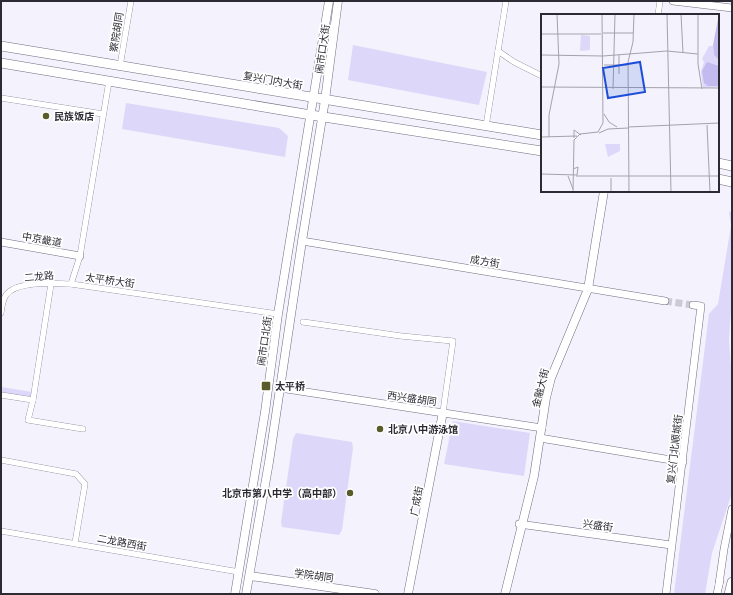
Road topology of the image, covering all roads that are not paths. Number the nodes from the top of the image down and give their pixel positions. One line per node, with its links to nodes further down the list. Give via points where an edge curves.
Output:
1 (130, 1): 12 (street, 察院胡同)
2 (329, 1): 16 (main road, 闹市口大街)
3 (338, 1): 17 (main road, 闹市口大街)
4 (506, 1): 10 (street)
5 (660, 1): 8 (street)
6 (673, 1): 7 (street)
7 (732, 8)
8 (658, 14)
9 (1, 46): 12 (highway, 复兴门内大街)
10 (498, 51): 13 (street); 21 (street)
11 (1, 63): 14 (highway)
12 (120, 66): 16 (highway, 复兴门内大街)
13 (541, 76)
14 (109, 81): 18 (street, 太平桥大街); 19 (highway)
15 (1, 98): 18 (street)
16 (314, 98): 17 (highway, 复兴门内大街); 19 (main road, 闹市口大街)
17 (325, 100): 20 (main road, 闹市口大街); 21 (highway, 复兴门内大街)
18 (104, 114): 32 (street, 太平桥大街)
19 (311, 115): 20 (highway); 39 (main road, 闹市口北街)
20 (322, 117): 23 (highway); 30 (main road)
21 (486, 126): 22 (highway, 复兴门内大街)
22 (541, 135)
23 (541, 151)
24 (719, 163): 25 (highway)
25 (732, 166)
26 (719, 180): 27 (highway)
27 (732, 182)
28 (599, 192): 35 (main road)
29 (604, 192): 35 (main road)
30 (302, 241): 35 (street, 成方街); 40 (main road)
31 (1, 242): 32 (street, 中京畿道)
32 (80, 256): 34 (street, 太平桥大街)
33 (50, 284): 34 (street, 二龙路); 38 (street, 二龙路, via 28,284 16,288 6,294); 44 (street)
34 (71, 284): 39 (street, 太平桥大街)
35 (586, 288): 36 (street, 成方街); 46 (main road, via 552,360 542,396)
36 (665, 301)
37 (693, 305): 50 (street, 复兴门北顺城街, via 701,306)
38 (1, 313)
39 (278, 314): 40 (main road); 57 (main road, 闹市口北街)
40 (290, 316): 42 (main road)
41 (303, 322): 45 (street, via 453,341)
42 (280, 388): 45 (street, 西兴盛胡同); 58 (main road)
43 (1, 395): 44 (street)
44 (33, 400): 47 (street, via 28,420)
45 (443, 412): 46 (street, 西兴盛胡同); 64 (main road, 广成街)
46 (539, 427): 48 (main road); 52 (main road)
47 (84, 429)
48 (540, 438): 50 (street); 52 (main road, via 534,476)
49 (1, 460): 55 (street, via 76,474 85,484)
50 (683, 462): 56 (street, 复兴门北顺城街)
51 (732, 509): 60 (street)
52 (521, 525): 56 (street, 兴盛街); 65 (main road); 66 (main road)
53 (1, 531): 55 (street, 二龙路西街)
54 (732, 532): 60 (street)
55 (75, 543): 57 (street, 二龙路西街)
56 (671, 545): 67 (street, 复兴门北顺城街)
57 (239, 572): 61 (main road, 闹市口北街)
58 (250, 576): 62 (main road); 63 (main road, 学院胡同)
59 (732, 582): 69 (highway)
60 (719, 584): 68 (street)
61 (235, 594)
62 (246, 594)
63 (375, 594)
64 (408, 594)
65 (501, 594)
66 (505, 594)
67 (666, 594)
68 (717, 594)
69 (729, 594)

